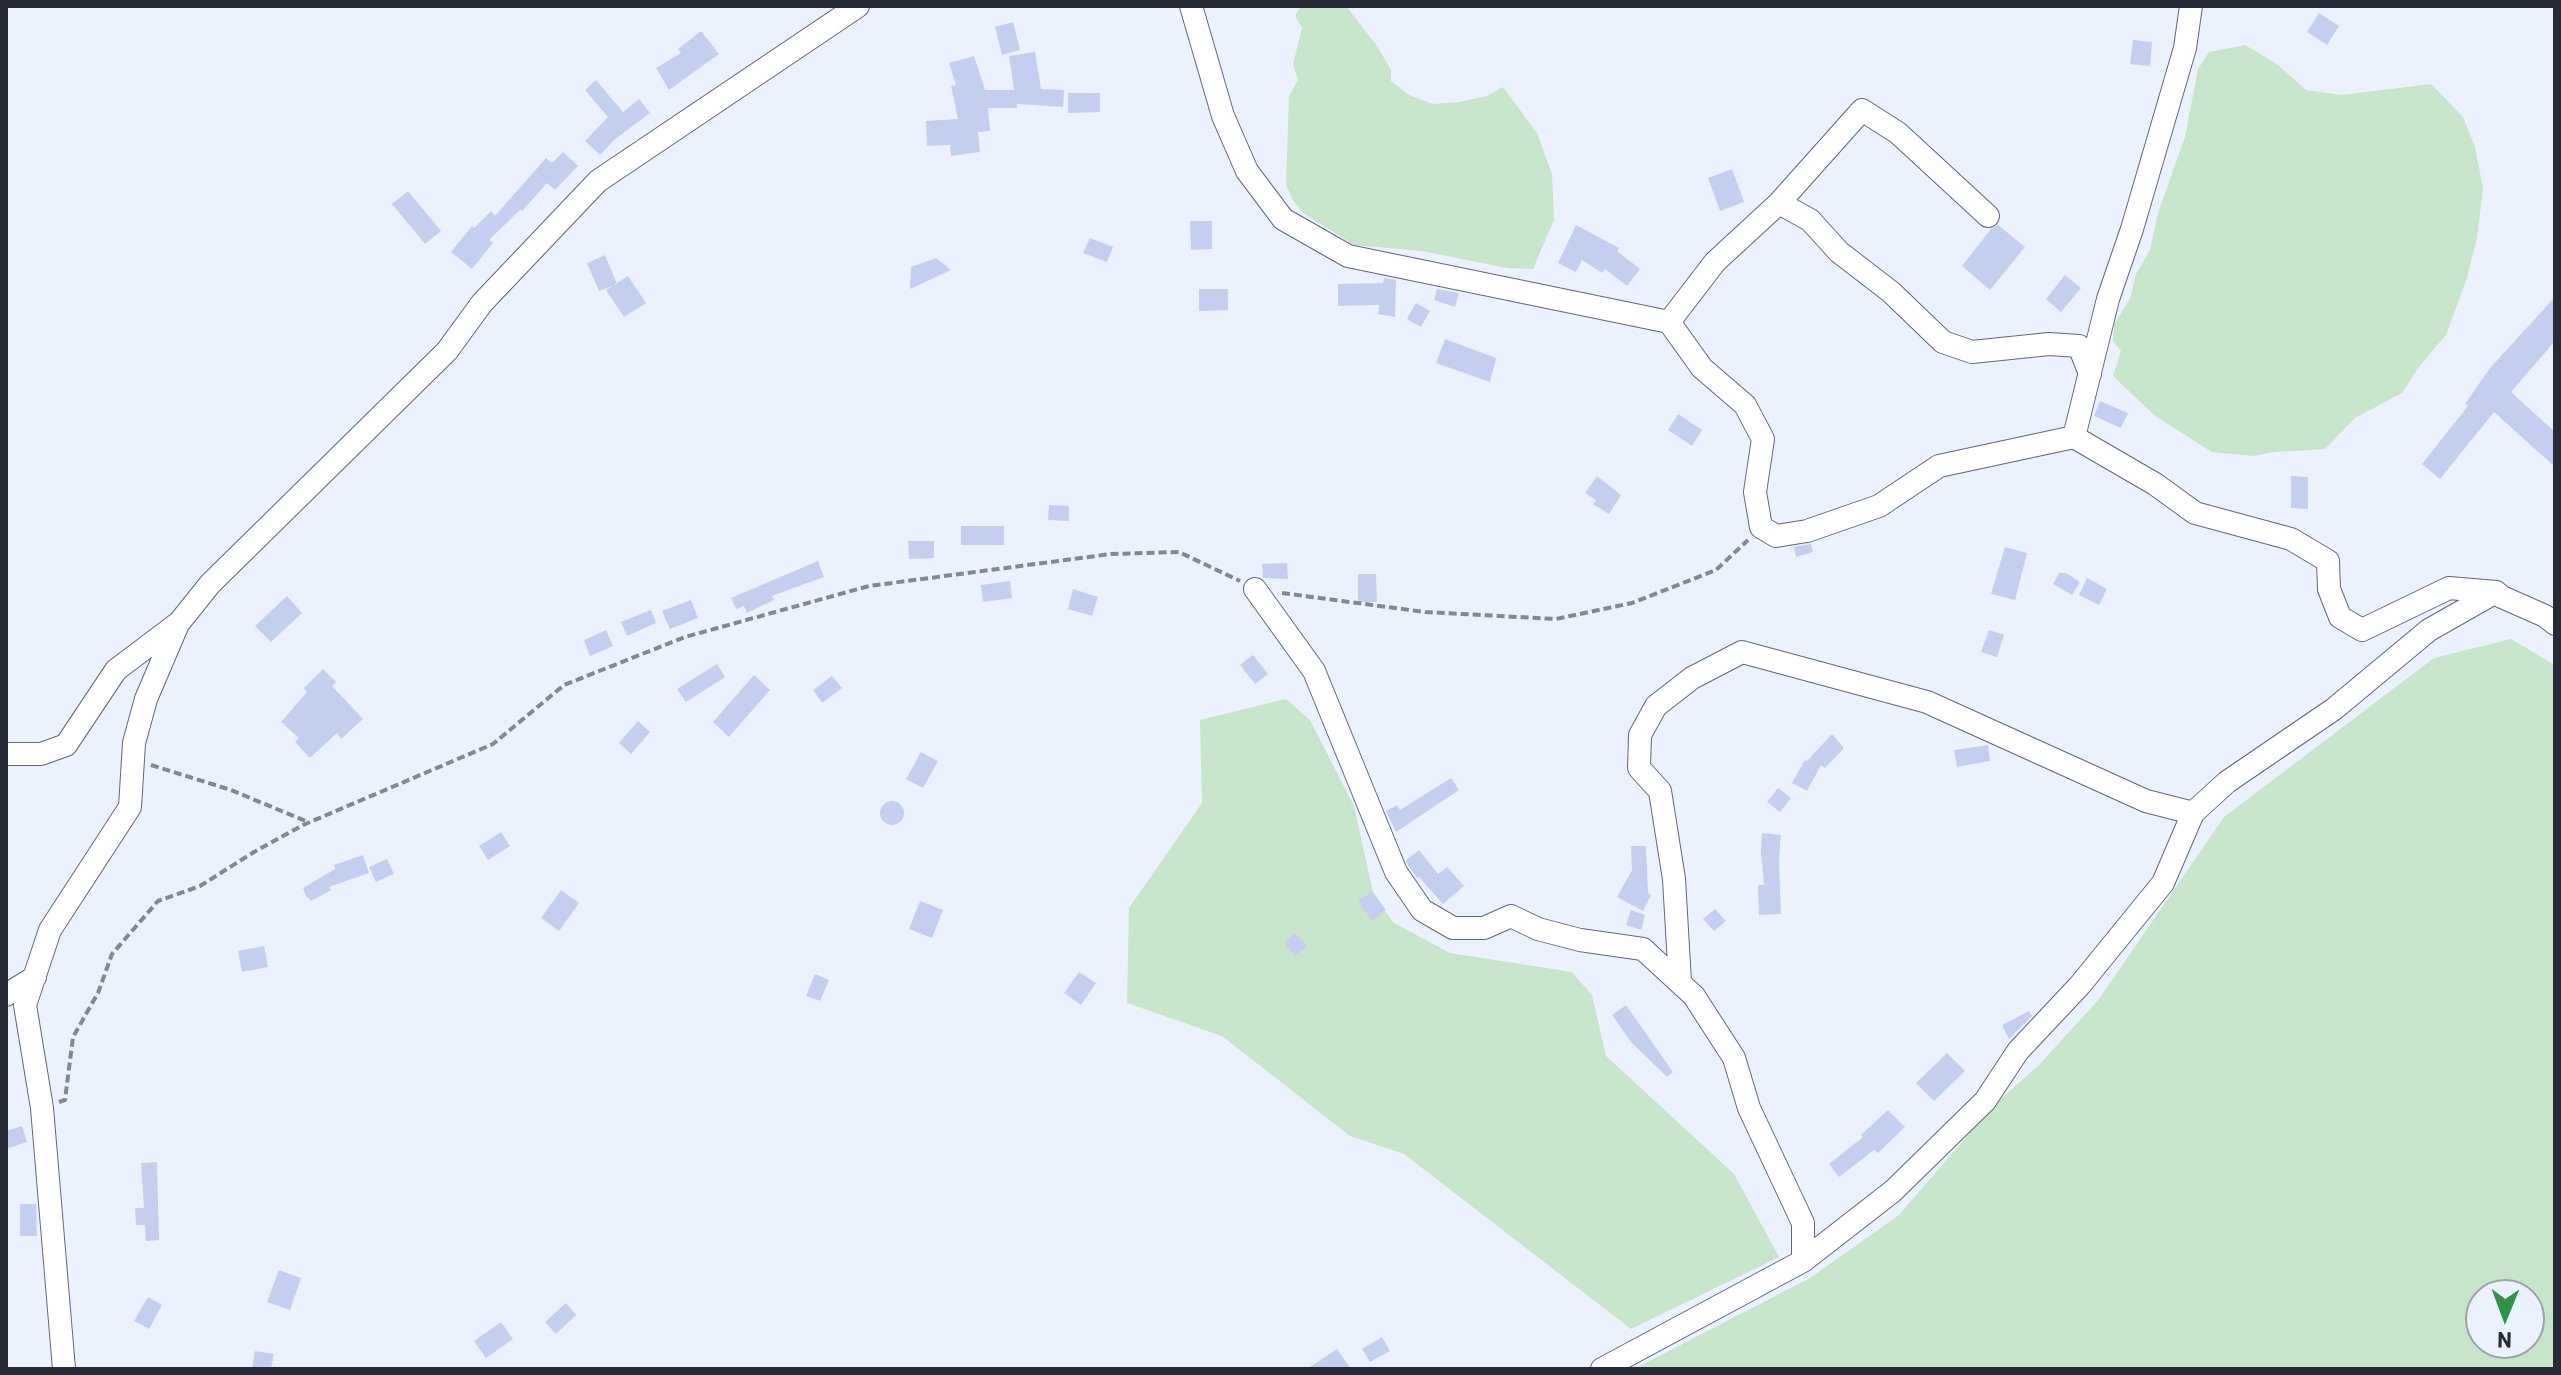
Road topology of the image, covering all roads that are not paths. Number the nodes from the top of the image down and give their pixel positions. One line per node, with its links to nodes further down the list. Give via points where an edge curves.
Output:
1 (858, 6): 11 (street, via 598,181 482,303 447,351 210,584)
2 (1191, 6): 6 (street, via 1223,116 1247,171 1283,219 1348,256)
3 (2191, 6): 7 (street, via 2185,48)
4 (1779, 203): 5 (street, via 1862,110 1898,133); 6 (street, via 1715,262); 7 (street, via 1810,220 1943,342 1972,352 2079,346)
5 (1988, 216)
6 (1669, 322): 8 (street, via 1702,368 1745,405 1763,439 1755,492 1761,527 1776,536 1879,506 1939,466)
7 (2090, 374): 8 (street)
8 (2074, 437): 10 (street, via 2195,513 2291,539 2328,561 2329,589 2340,617 2362,630 2449,588)
9 (1255, 589): 16 (street, via 1314,671 1396,872 1422,910 1453,928 1484,928 1511,916 1580,940 1643,949)
10 (2496, 592): 12 (street); 14 (street, via 2429,630 2334,709 2227,782)
11 (178, 624): 13 (street, via 116,670 66,745 41,754); 15 (street, via 146,699 134,743 130,807 50,930)
12 (2555, 624)
13 (6, 754)
14 (2193, 813): 16 (street, via 2146,801 1927,702 1742,652 1692,678 1656,706 1640,735 1639,768 1660,791 1663,805); 18 (street, via 2163,883 2018,1051 1985,1101 1893,1191)
15 (35, 977): 17 (street); 19 (street, via 25,1005 42,1108)
16 (1680, 982): 18 (street, via 1734,1058 1749,1108 1803,1223)
17 (6, 995)
18 (1803, 1261): 20 (street)
19 (64, 1369)
20 (1602, 1369)

